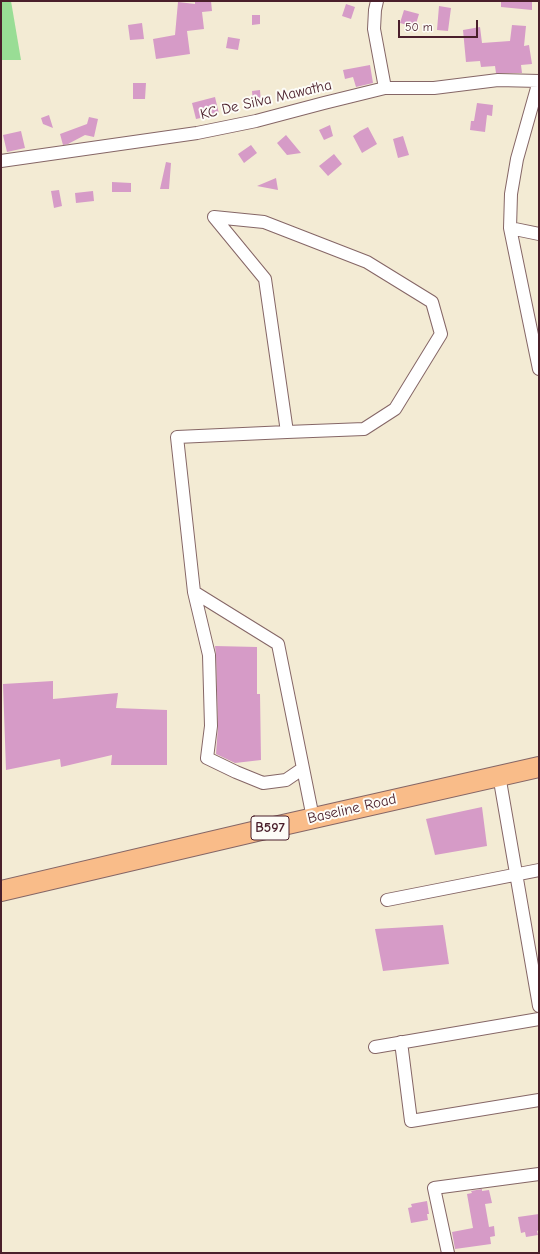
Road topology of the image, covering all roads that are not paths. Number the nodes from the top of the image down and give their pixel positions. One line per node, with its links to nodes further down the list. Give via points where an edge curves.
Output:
1 (377, 1): 3 (street, via 374,10 374,29)
2 (539, 81): 3 (street, KC De Silva Mawatha, via 498,80 434,88); 5 (street, via 517,159 511,194)
3 (385, 88): 4 (street, KC De Silva Mawatha, via 256,121 197,133)
4 (1, 161)
5 (510, 228): 6 (street); 7 (street)
6 (539, 234)
7 (539, 369)
8 (287, 432): 8 (street, via 364,429 395,409 441,334 432,302 367,262 264,222 214,217 265,279); 9 (street, via 177,437)
9 (194, 592): 11 (street, via 278,644); 11 (street, via 209,655 211,726 207,758 263,783 286,780)
10 (539, 767): 12 (main road, Baseline Road / B597)
11 (302, 769): 13 (street)
12 (499, 775): 13 (main road, Baseline Road / B597); 15 (street)
13 (313, 818): 16 (main road, Baseline Road / B597)
14 (539, 870): 15 (street)
15 (516, 875): 17 (street); 18 (street)
16 (1, 891)
17 (387, 900)
18 (535, 955): 19 (street)
19 (539, 1006)
20 (539, 1018): 21 (street)
21 (401, 1042): 22 (street); 23 (street, via 412,1121)
22 (375, 1047)
23 (539, 1100)
24 (539, 1174): 25 (street, via 434,1188)
25 (448, 1253)

